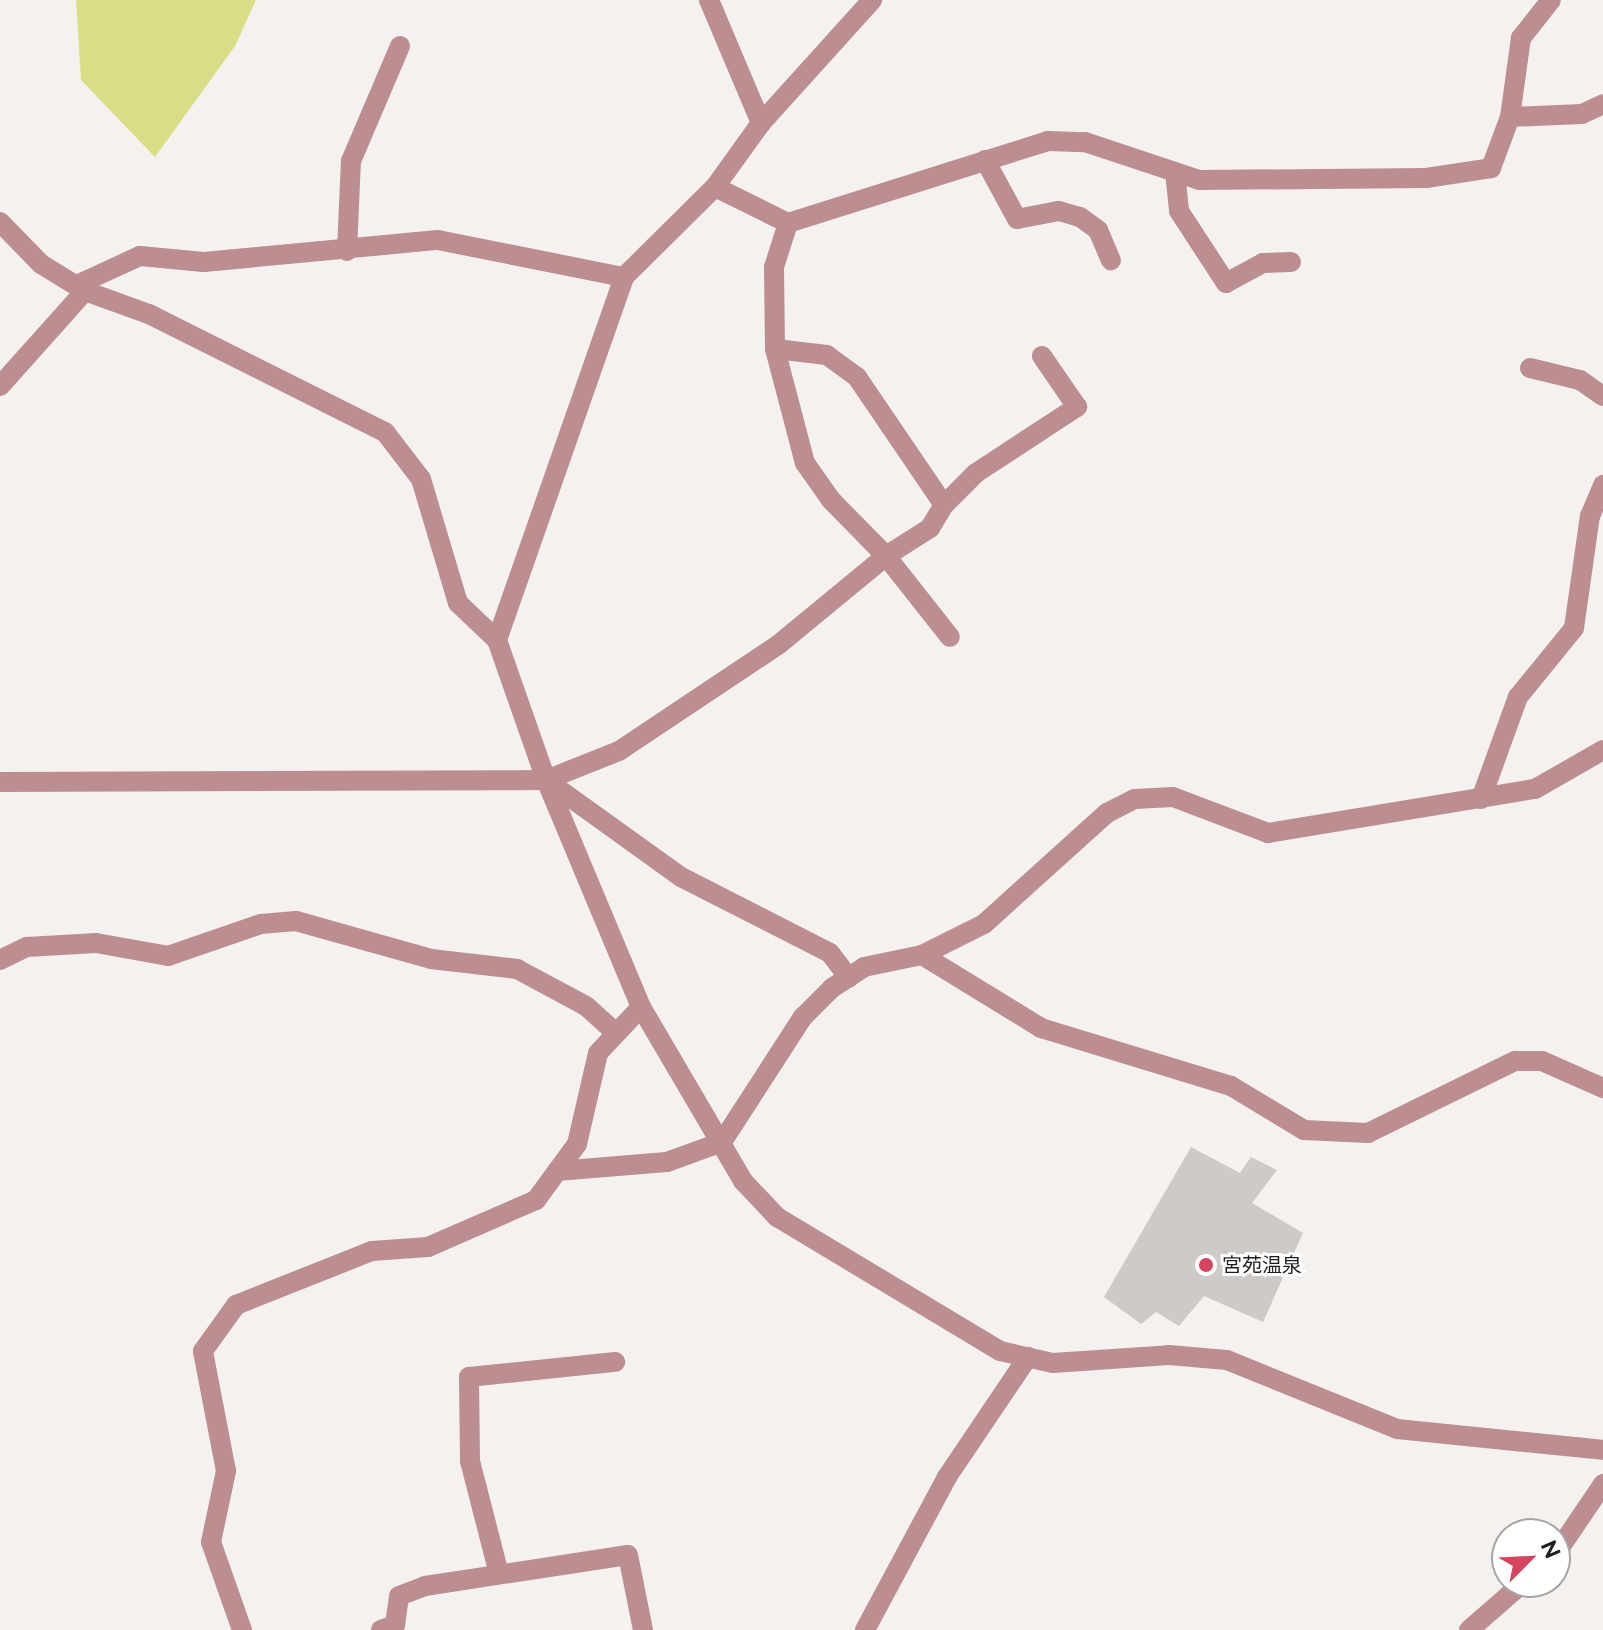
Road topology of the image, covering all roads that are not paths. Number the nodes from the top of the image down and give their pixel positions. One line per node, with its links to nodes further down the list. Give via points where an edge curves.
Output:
1 (709, 0): 7 (street)
2 (872, 0): 7 (street)
3 (1551, 0): 6 (street, via 1521,38)
4 (400, 46): 13 (street, via 351,161)
5 (1603, 104): 6 (street, via 1582,114)
6 (1510, 117): 9 (street, via 1491,168 1426,178 1199,180)
7 (761, 123): 10 (street)
8 (985, 160): 9 (street, via 1048,141 1085,142); 12 (street); 14 (street, via 1017,219 1059,211 1080,217 1098,230)
9 (1175, 172): 15 (street, via 1179,211 1226,283 1263,263)
10 (715, 187): 12 (street); 16 (street)
11 (0, 222): 17 (street, via 41,264)
12 (788, 223): 18 (street, via 774,267)
13 (347, 251): 16 (street, via 438,240); 17 (street, via 204,262 140,256)
14 (1111, 260)
15 (1291, 262)
16 (624, 277): 27 (street)
17 (83, 287): 21 (street); 27 (street, via 149,314 385,432 421,479 458,603)
18 (775, 349): 24 (street, via 827,355 857,377); 25 (street, via 805,463)
19 (1042, 356): 24 (street, via 1077,407 976,473)
20 (1530, 368): 22 (street, via 1580,380)
21 (0, 386)
22 (1603, 396)
23 (1603, 485): 31 (street, via 1590,516 1574,628 1518,697)
24 (944, 505): 25 (street, via 930,528)
25 (886, 556): 26 (street); 29 (street, via 778,645 619,751)
26 (950, 637)
27 (497, 640): 29 (street)
28 (1603, 750): 31 (street, via 1535,789)
29 (546, 780): 30 (street); 34 (street, via 681,877 830,953); 35 (street)
30 (0, 782)
31 (1481, 799): 32 (street, via 1268,833 1173,797 1135,799 1107,813 984,924)
32 (922, 955): 34 (street); 37 (street, via 1041,1028 1231,1086 1304,1130 1368,1133 1515,1061 1542,1061)
33 (0, 960): 36 (street, via 27,947 96,943 168,956 261,924 296,921 431,959 517,969 586,1006)
34 (849, 978): 38 (street, via 803,1017)
35 (641, 1007): 36 (street); 38 (street)
36 (616, 1033): 39 (street, via 598,1053 577,1144)
37 (1603, 1088)
38 (722, 1142): 39 (street, via 667,1162); 40 (street, via 743,1181 777,1217 1000,1351)
39 (557, 1171): 47 (street, via 536,1200 428,1247 372,1251 236,1305 203,1351 226,1471 211,1542)
40 (1028, 1357): 42 (street, via 1227,1360 1397,1429); 50 (street, via 947,1477)
41 (615, 1362): 45 (street, via 469,1377 470,1461)
42 (1603, 1450)
43 (1603, 1484): 44 (street)
44 (1571, 1531)
45 (499, 1574): 48 (street, via 399,1596 395,1625); 49 (street, via 628,1555)
46 (1506, 1598): 51 (street)
47 (242, 1630)
48 (381, 1630)
49 (643, 1630)
50 (865, 1630)
51 (1469, 1630)

